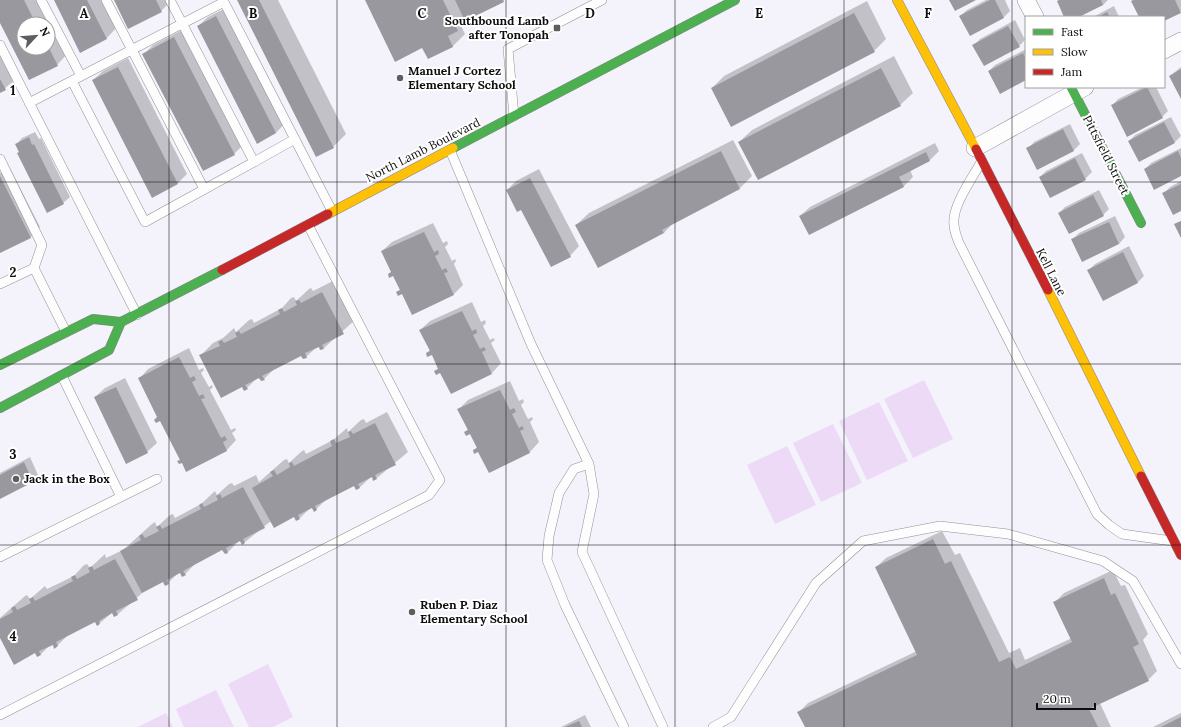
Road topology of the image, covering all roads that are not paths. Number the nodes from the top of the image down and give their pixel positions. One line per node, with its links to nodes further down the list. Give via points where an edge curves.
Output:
1 (41, 0): 15 (lane)
2 (106, 0): 14 (lane)
3 (170, 0): 10 (lane)
4 (602, 0): 19 (lane, via 508,50)
5 (735, 0): 19 (main road, North Lamb Boulevard)
6 (897, 0): 22 (main road, Kell Lane)
7 (1026, 0): 9 (street)
8 (224, 1): 10 (lane); 20 (lane)
9 (1034, 16)
10 (183, 24): 14 (lane); 24 (lane)
11 (1181, 41): 13 (street)
12 (0, 45): 18 (lane)
13 (1165, 49)
14 (132, 50): 15 (lane); 25 (lane)
15 (81, 76): 16 (lane)
16 (72, 81): 18 (lane); 25 (lane, via 145,222)
17 (1076, 89): 22 (street); 27 (main road, Pittsfield Street)
18 (29, 103): 31 (lane)
19 (514, 117): 21 (main road, North Lamb Boulevard)
20 (295, 139): 24 (lane); 26 (lane)
21 (450, 150): 26 (main road, North Lamb Boulevard); 37 (lane, via 531,344)
22 (978, 154): 40 (main road, Kell Lane); 40 (lane, via 954,218 954,230 959,243 1097,514 1122,534)
23 (0, 160): 29 (lane, via 42,245)
24 (254, 162): 25 (lane)
25 (204, 189)
26 (332, 211): 28 (main road, North Lamb Boulevard)
27 (1141, 223)
28 (308, 224): 31 (main road, North Lamb Boulevard); 44 (lane, via 440,480 438,485 429,495)
29 (34, 268): 30 (lane); 33 (lane)
30 (0, 284)
31 (137, 315): 32 (main road, North Lamb Boulevard)
32 (121, 322): 33 (main road, North Lamb Boulevard, via 93,319); 35 (main road, via 109,350)
33 (66, 332): 34 (main road, North Lamb Boulevard)
34 (0, 365)
35 (62, 376): 36 (main road); 39 (lane)
36 (0, 408)
37 (589, 464): 45 (lane, via 574,469 559,493 549,536 547,560 565,605); 46 (lane, via 594,494 582,552)
38 (157, 479): 39 (lane)
39 (121, 497): 42 (lane)
40 (1174, 541): 41 (main road, Kell Lane)
41 (1181, 555)
42 (0, 557)
43 (1181, 664): 47 (lane, via 1133,581 1103,561 1008,534 940,526 863,541 816,583 731,717)
44 (0, 715)
45 (624, 727)
46 (663, 727)
47 (713, 727)

